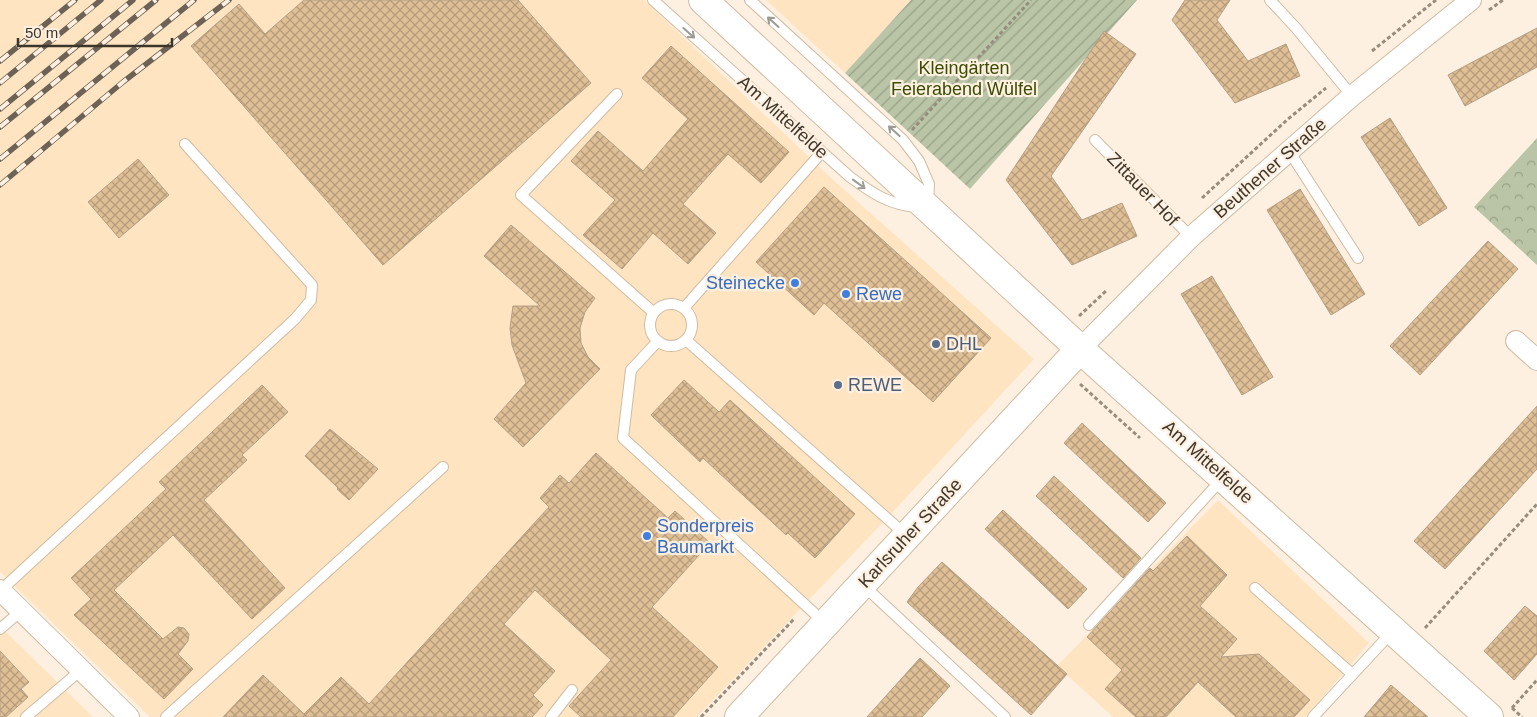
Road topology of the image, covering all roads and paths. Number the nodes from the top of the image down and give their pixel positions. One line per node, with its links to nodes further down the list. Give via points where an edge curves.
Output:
1 (653, 0): 13 (lane, Am Mittelfelde, one-way to 13)
2 (704, 0): 14 (street, Am Mittelfelde)
3 (750, 0): 9 (lane, one-way to 3)
4 (1031, 0): 9 (path)
5 (1270, 0): 8 (lane)
6 (1471, 0): 8 (street, Beuthener Straße)
7 (617, 94): 18 (lane, via 521,195)
8 (1352, 96): 12 (street, Beuthener Straße)
9 (903, 140): 14 (lane, via 919,161 929,184)
10 (1096, 140): 15 (lane, Zittauer Hof)
11 (185, 144): 30 (lane, via 312,285 311,300 295,319)
12 (1289, 151): 15 (street, Beuthener Straße); 16 (lane)
13 (822, 152): 14 (lane, Am Mittelfelde, one-way to 14, via 877,197 898,205); 17 (lane)
14 (928, 207): 22 (street, Am Mittelfelde)
15 (1191, 238): 22 (street, Beuthener Straße)
16 (1358, 258)
17 (684, 308): 18 (lane, via 671,304); 19 (lane, via 692,325)
18 (654, 313): 21 (lane, via 651,331)
19 (686, 340): 21 (lane, via 675,346); 27 (lane)
20 (1516, 340): 23 (street)
21 (658, 341): 32 (lane, via 631,370 623,438)
22 (1080, 349): 25 (street, Am Mittelfelde); 27 (street, Karlsruher Straße)
23 (1537, 360)
24 (443, 467): 44 (lane)
25 (1224, 477): 33 (lane); 36 (street, Am Mittelfelde)
26 (1537, 504): 35 (path)
27 (908, 536): 28 (street, Karlsruher Straße)
28 (862, 585): 32 (street, Karlsruher Straße); 47 (lane)
29 (1254, 588): 38 (lane)
30 (0, 590): 31 (street)
31 (21, 611): 34 (lane); 37 (street)
32 (826, 624): 46 (street, Karlsruher Straße)
33 (1089, 625)
34 (0, 629)
35 (1424, 629)
36 (1394, 630): 38 (lane); 41 (street, Am Mittelfelde)
37 (81, 670): 42 (lane); 43 (street)
38 (1352, 674): 48 (lane)
39 (1537, 680): 41 (path)
40 (572, 690): 45 (lane)
41 (1500, 712)
42 (26, 717)
43 (129, 717)
44 (166, 717)
45 (551, 717)
46 (739, 717)
47 (1005, 717)
48 (1313, 717)

